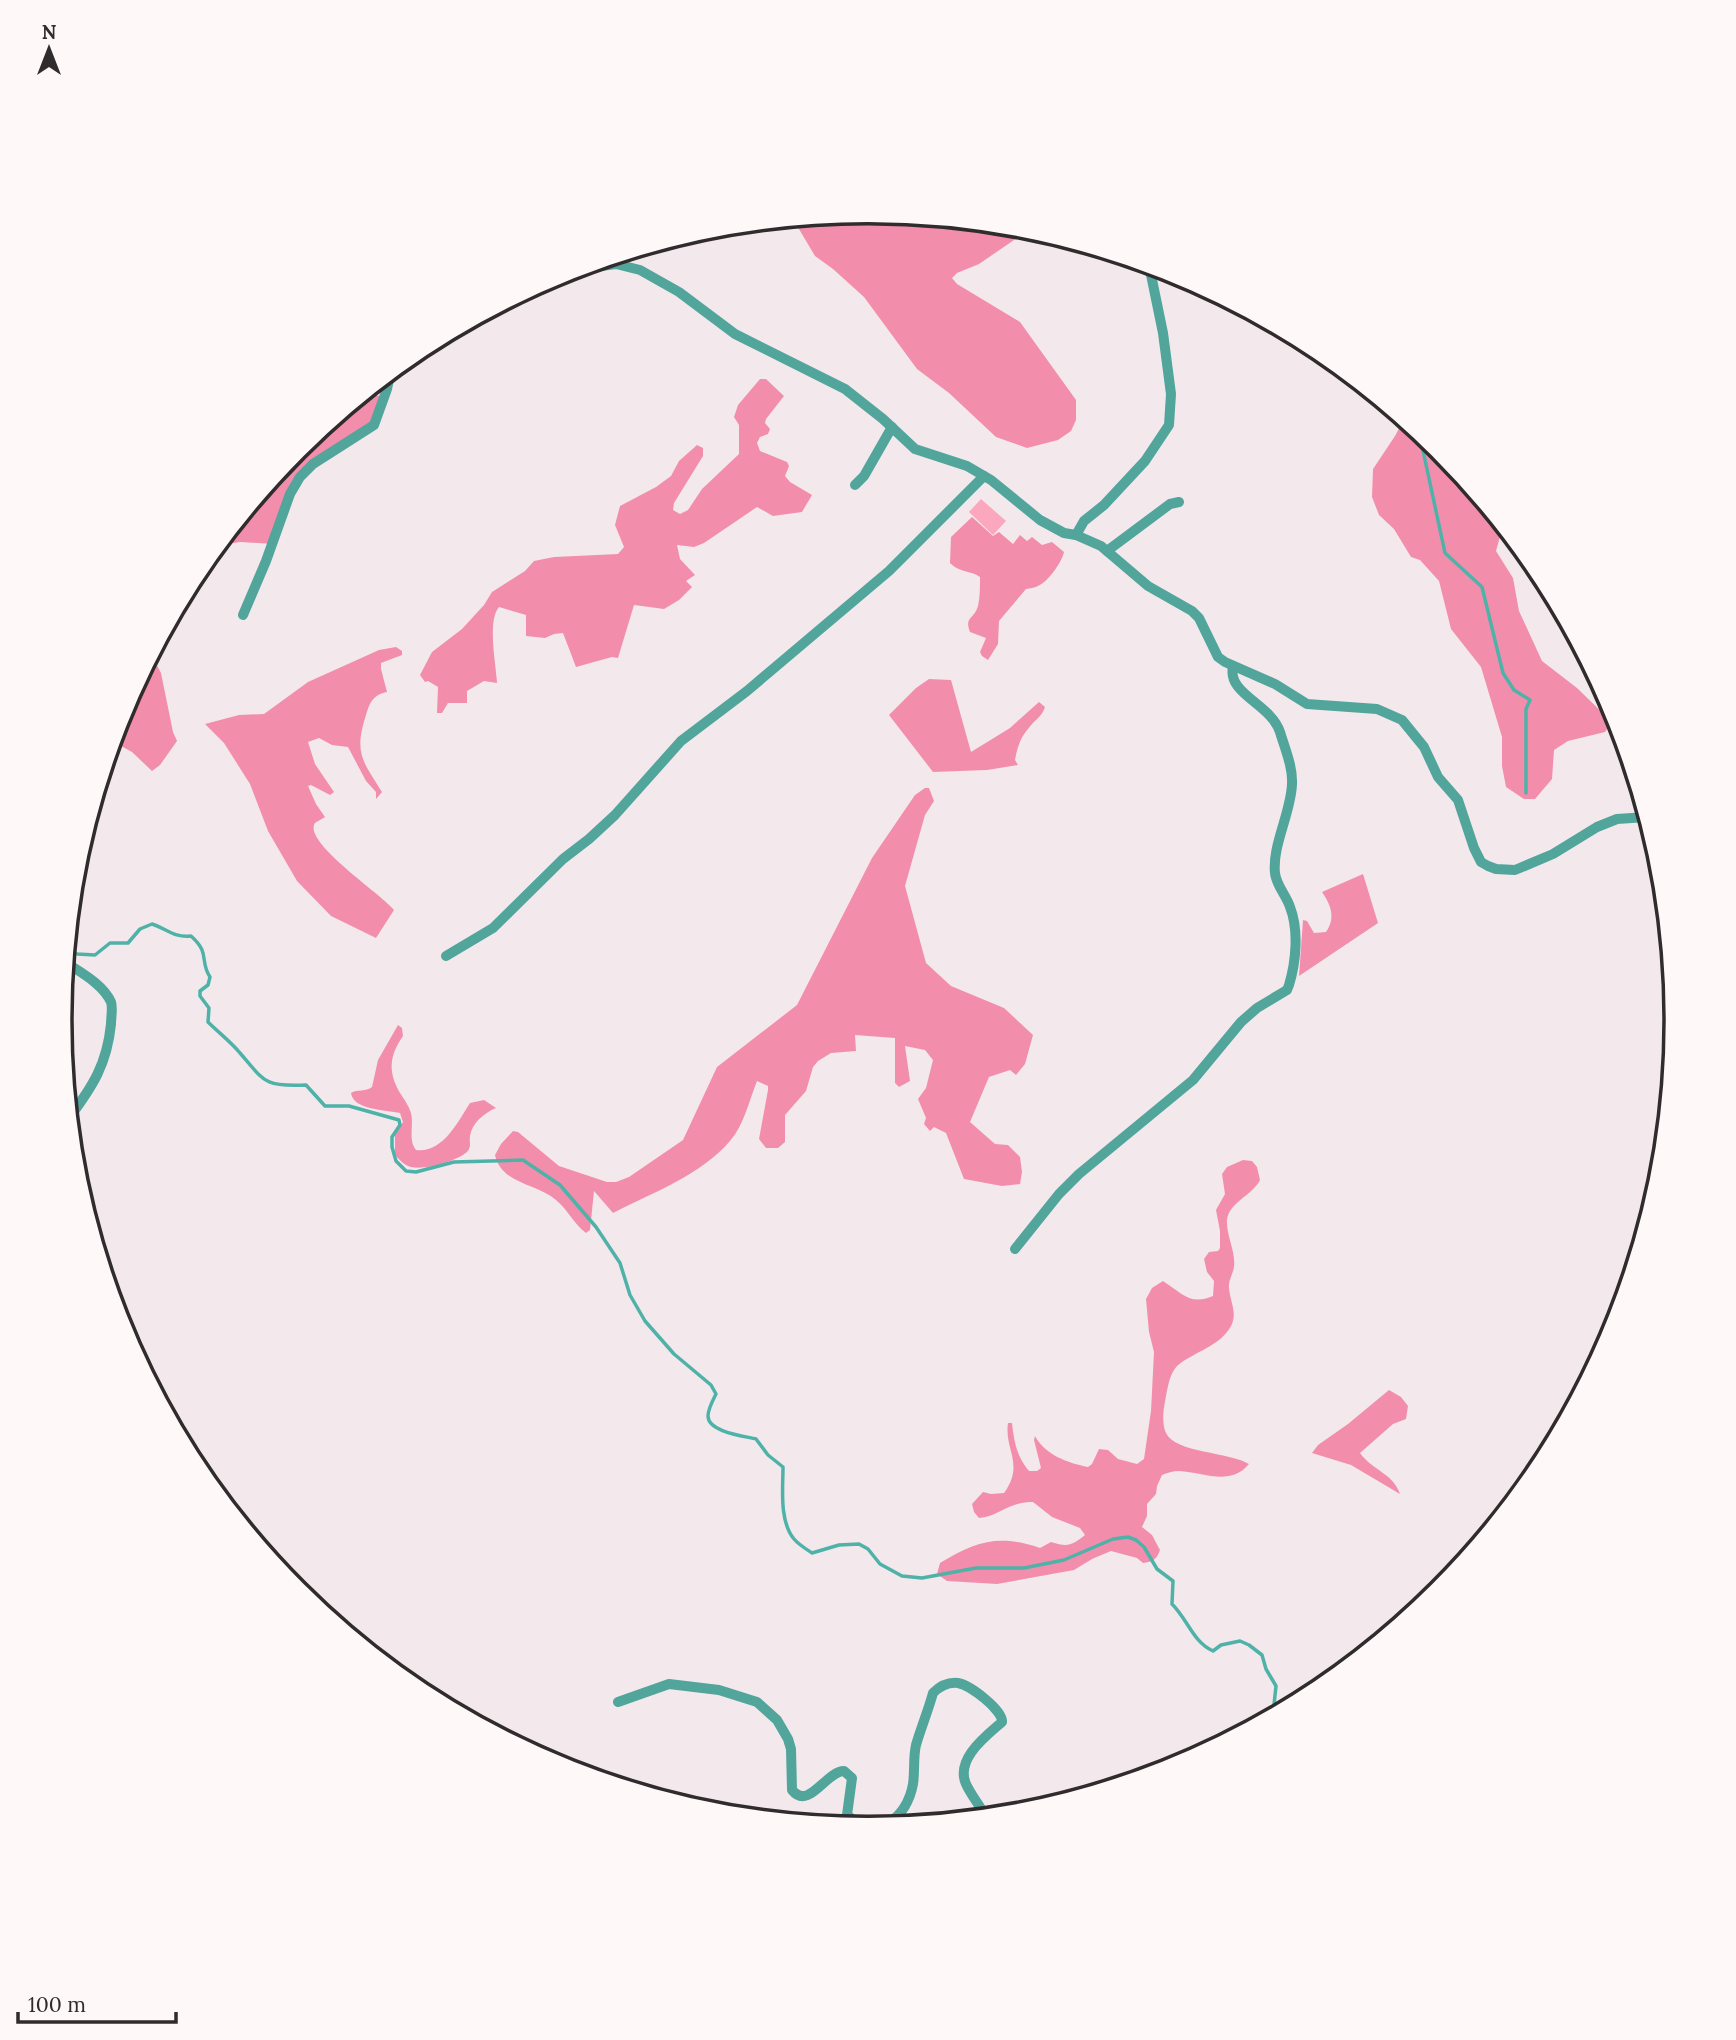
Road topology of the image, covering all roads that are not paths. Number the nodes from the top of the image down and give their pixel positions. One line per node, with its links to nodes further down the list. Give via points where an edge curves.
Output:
1 (615, 265): 4 (street, via 639,270 679,292 735,334 845,389)
2 (1152, 276): 8 (street, via 1171,394 1168,425 1145,461 1084,521)
3 (388, 385): 10 (street, via 374,425 313,464 295,486)
4 (892, 427): 5 (street, via 915,449); 6 (street)
5 (984, 476): 8 (street, via 1040,520); 13 (street, via 889,571 681,741 615,815 493,928)
6 (855, 485)
7 (1179, 502): 9 (street)
8 (1076, 535): 9 (street)
9 (1107, 551): 11 (street, via 1148,586 1192,611 1218,657)
10 (243, 615)
11 (1234, 667): 12 (street, via 1307,704 1377,709 1402,720 1424,747 1438,778 1458,800 1481,862 1496,869 1515,870 1597,827); 16 (street, via 1233,677 1242,692 1276,722 1292,776 1275,862 1275,876 1290,906 1295,932 1289,985 1241,1022 1177,1096 1079,1174)
12 (1638, 818)
13 (446, 956)
14 (73, 967): 15 (street, via 100,988 112,1008 100,1071)
15 (77, 1106)
16 (1015, 1249)
17 (618, 1702): 20 (street, via 669,1684 711,1688 749,1699 783,1729 791,1749 794,1794 808,1796 835,1772 852,1777)
18 (981, 1808): 19 (street, via 965,1781 965,1762 1002,1722 1002,1714 963,1685 948,1684 933,1693 915,1748 913,1786)
19 (896, 1815)
20 (849, 1816)

